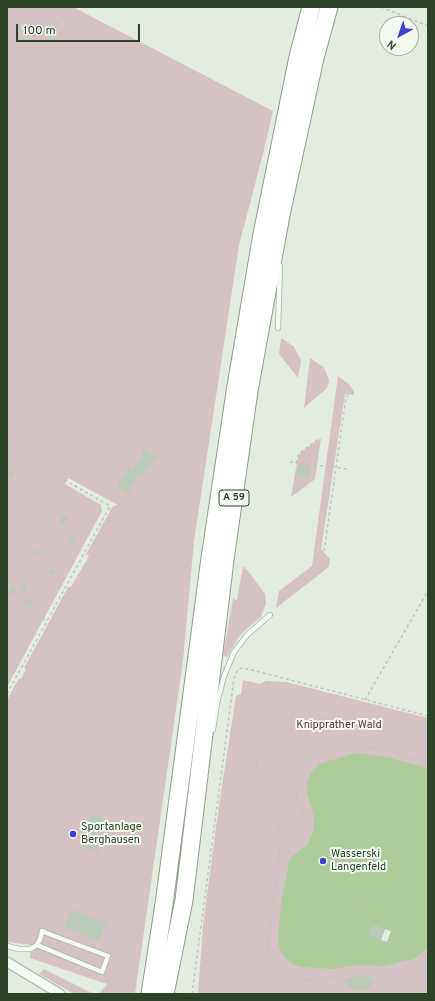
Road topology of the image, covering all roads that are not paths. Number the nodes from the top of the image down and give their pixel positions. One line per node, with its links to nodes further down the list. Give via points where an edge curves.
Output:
1 (312, 7): 15 (highway, A 59, via 298,57 263,226 236,386)
2 (329, 7): 3 (highway, A 59, via 315,58)
3 (281, 215): 4 (lane); 10 (highway, A 59, via 249,391 225,560)
4 (280, 253)
5 (280, 260): 6 (lane)
6 (278, 328)
7 (270, 615): 8 (lane, via 247,635 234,652 224,676)
8 (212, 734)
9 (191, 879): 10 (lane)
10 (184, 900): 16 (highway, A 59)
11 (37, 945): 11 (lane, via 102,972 108,956 42,930); 12 (lane, via 30,949)
12 (7, 946)
13 (7, 962): 14 (street)
14 (60, 994)
15 (150, 994)
16 (165, 994)

